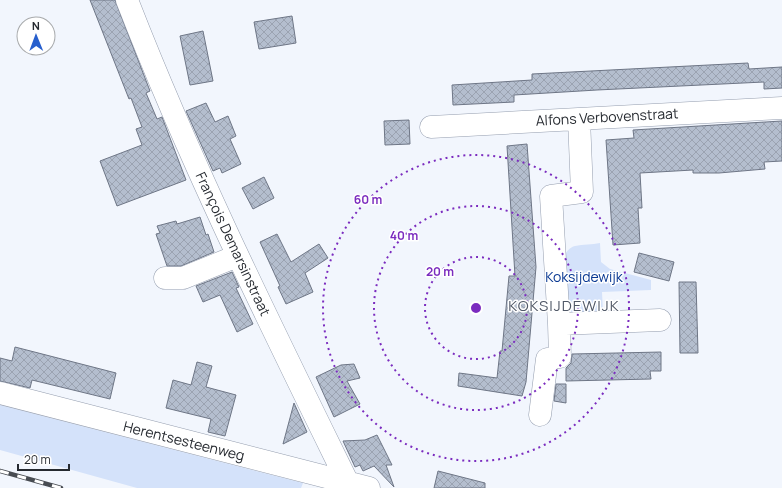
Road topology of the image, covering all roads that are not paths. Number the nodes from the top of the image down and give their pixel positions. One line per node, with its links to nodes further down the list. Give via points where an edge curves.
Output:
1 (127, 0): 5 (street, François Demarsinstraat, via 156,74)
2 (782, 108): 3 (street, Alfons Verbovenstraat)
3 (579, 119): 4 (street, Alfons Verbovenstraat); 8 (street, via 582,192 551,196)
4 (431, 127)
5 (237, 256): 6 (street, via 183,278); 11 (street, François Demarsinstraat)
6 (165, 278)
7 (660, 320): 8 (street)
8 (559, 324): 10 (street, via 560,357 548,359)
9 (0, 393): 11 (street, Herentsesteenweg)
10 (540, 415)
11 (348, 483): 12 (street, Herentsesteenweg)
12 (369, 488)

